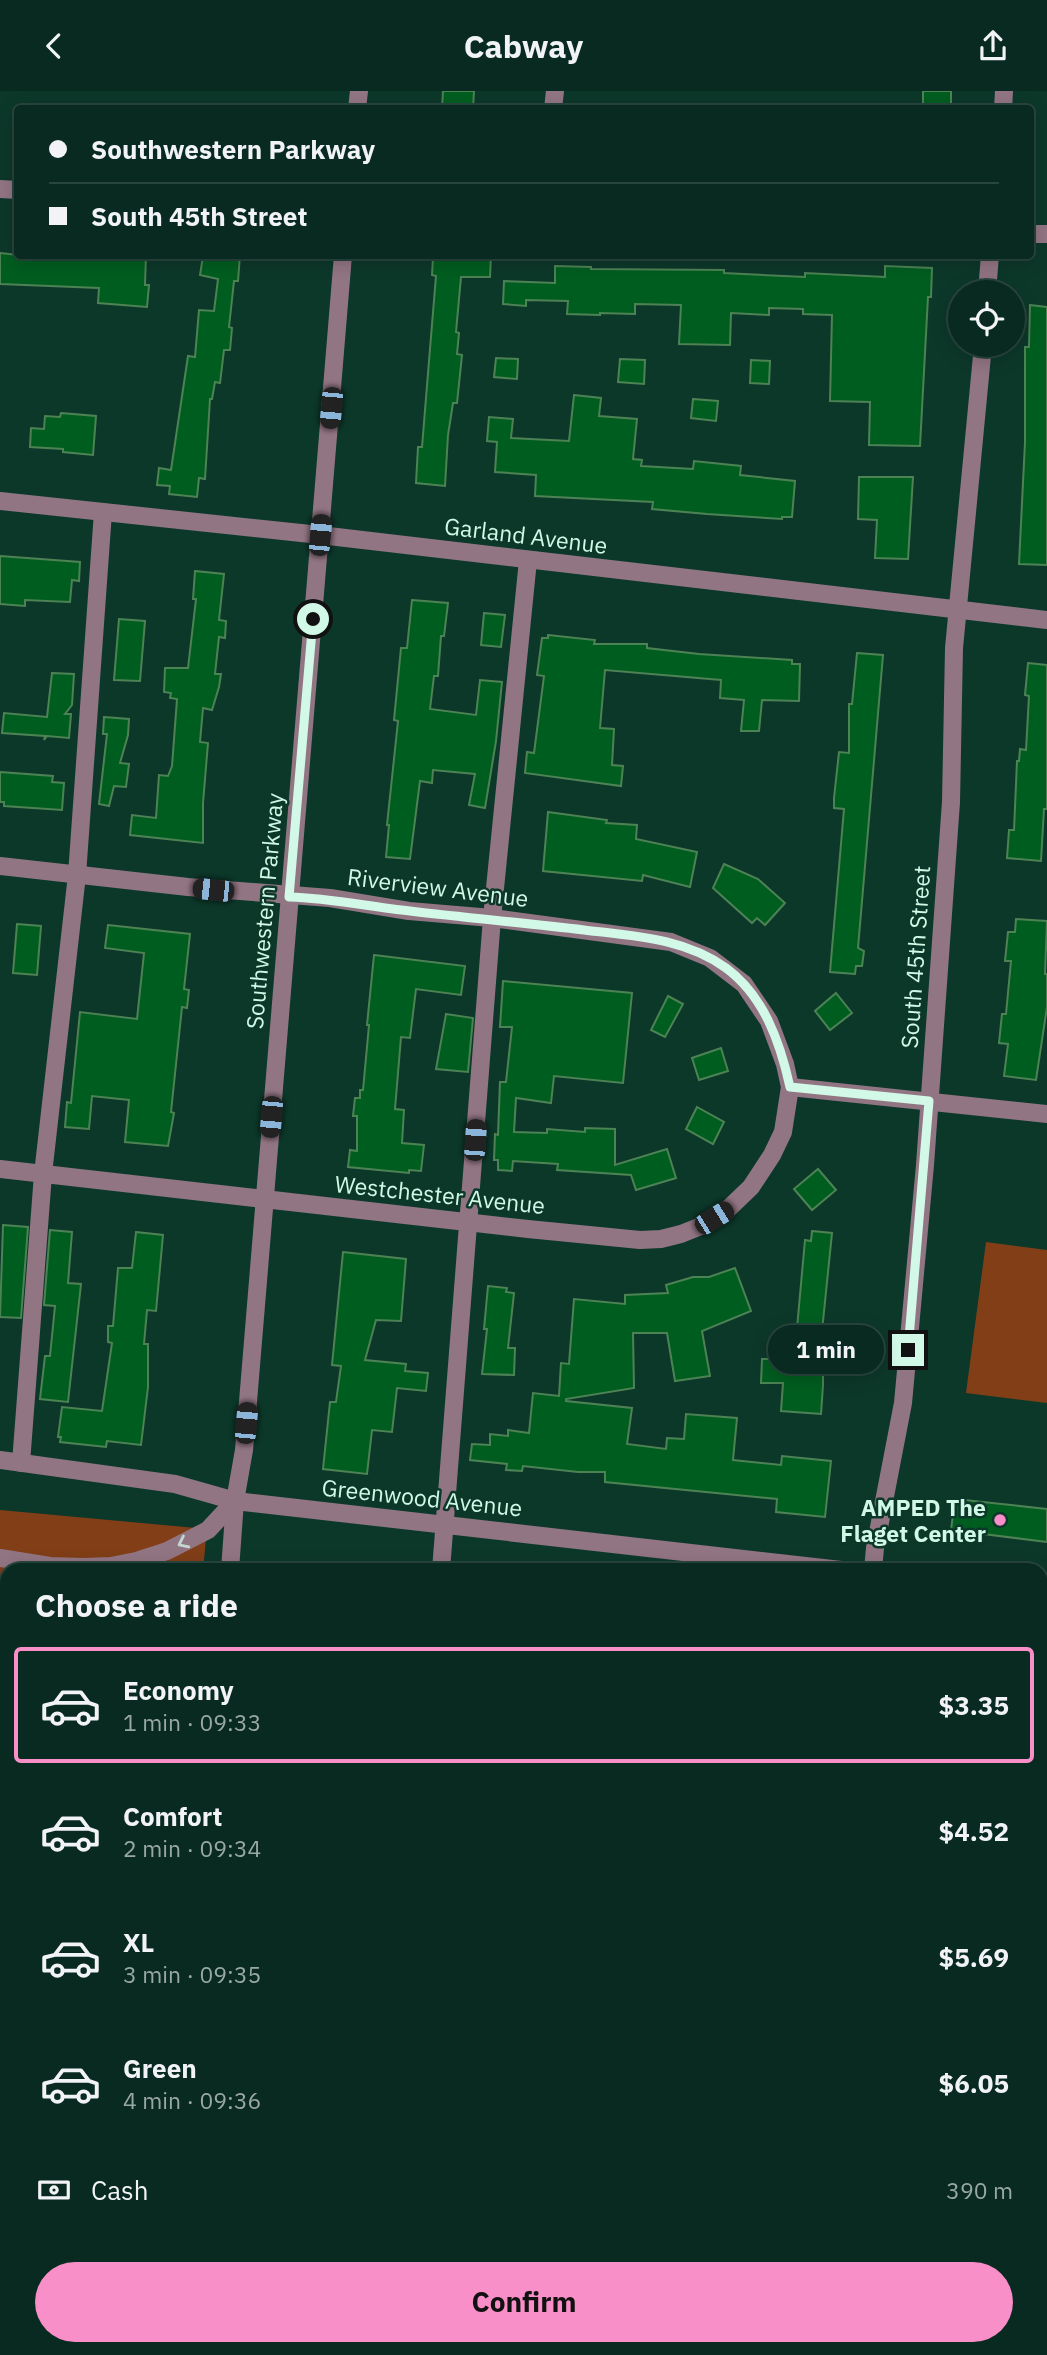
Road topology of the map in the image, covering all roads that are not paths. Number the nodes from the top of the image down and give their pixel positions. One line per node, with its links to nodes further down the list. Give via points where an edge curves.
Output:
1 (343, 259): 7 (street, Southwestern Parkway)
2 (990, 259): 3 (street)
3 (988, 280)
4 (982, 357): 9 (street, South 45th Street)
5 (0, 501): 6 (street, Garland Avenue)
6 (103, 512): 7 (street, Garland Avenue); 12 (street)
7 (320, 535): 8 (street, Garland Avenue); 13 (street, Southwestern Parkway)
8 (528, 560): 9 (street, Garland Avenue); 14 (street)
9 (958, 609): 10 (street, Garland Avenue); 16 (street, South 45th Street, via 951,802)
10 (1047, 620)
11 (0, 866): 12 (street, Riverview Avenue)
12 (77, 874): 13 (street, Riverview Avenue); 19 (street)
13 (289, 897): 14 (street, Riverview Avenue); 20 (street, Southwestern Parkway)
14 (492, 918): 15 (street, Riverview Avenue, via 671,942 710,958 744,984 758,1002 769,1021); 21 (street)
15 (790, 1087): 16 (street); 21 (street, Westchester Avenue, via 783,1132 772,1155 751,1187 701,1226 640,1240)
16 (929, 1101): 17 (street); 32 (street, South 45th Street, via 903,1403)
17 (1047, 1114)
18 (0, 1169): 19 (street, Westchester Avenue)
19 (43, 1174): 20 (street, Westchester Avenue); 23 (street)
20 (264, 1199): 21 (street, Westchester Avenue); 24 (street, Southwestern Parkway)
21 (469, 1223): 25 (street)
22 (0, 1460): 23 (street, Greenwood Avenue)
23 (21, 1462): 24 (street, Greenwood Avenue, via 175,1484)
24 (235, 1501): 25 (street, Greenwood Avenue); 28 (street, one-way to 28, via 208,1530 167,1551); 29 (street, Southwestern Parkway)
25 (445, 1525): 30 (street); 31 (street, Greenwood Avenue)
26 (0, 1558): 27 (street, one-way to 26)
27 (31, 1563)
28 (126, 1563)
29 (231, 1563)
30 (442, 1563)
31 (779, 1563)
32 (874, 1563)

